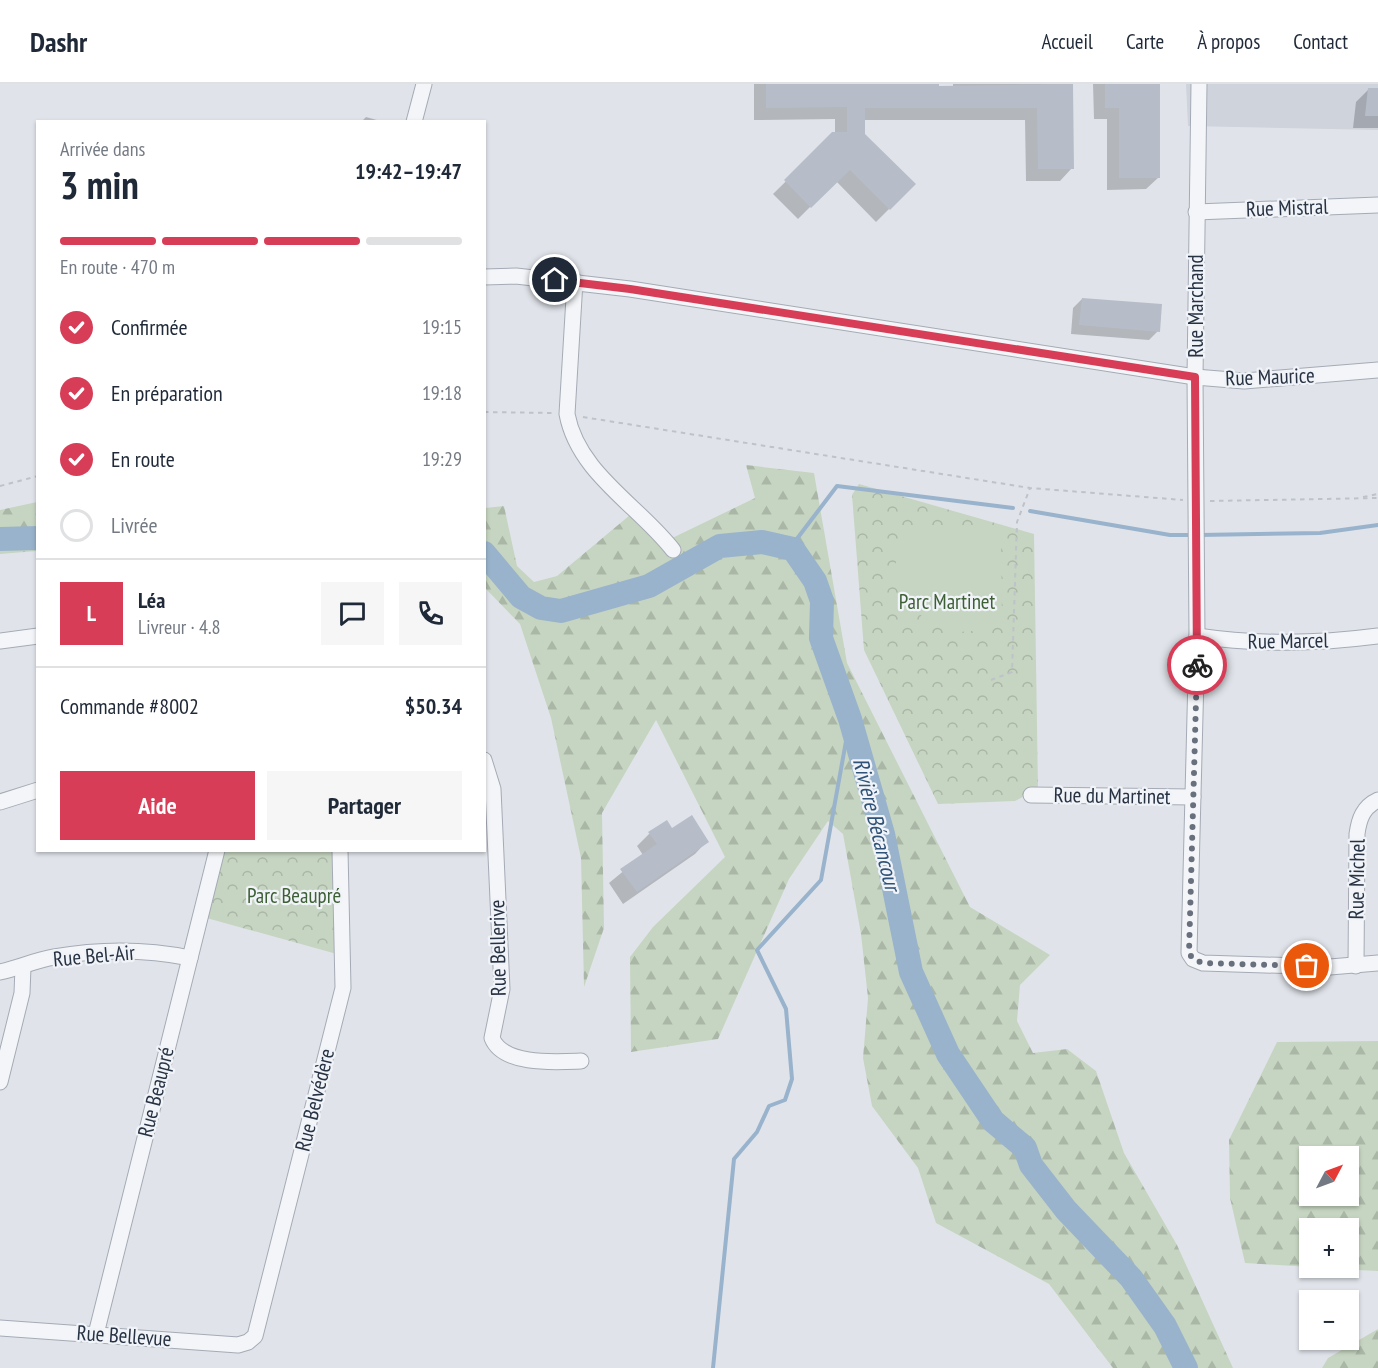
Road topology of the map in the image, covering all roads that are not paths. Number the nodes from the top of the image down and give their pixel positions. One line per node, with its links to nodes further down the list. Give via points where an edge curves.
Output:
1 (424, 84): 3 (street)
2 (1199, 84): 5 (street, Rue Marchand)
3 (415, 120)
4 (1378, 205): 5 (street, Rue Mistral)
5 (1196, 212): 9 (street, Rue Marchand)
6 (486, 277): 7 (street, Rue Maurice)
7 (575, 281): 9 (street, Rue Maurice); 10 (street, via 567,414 570,432 584,456)
8 (1378, 370): 9 (street, Rue Maurice, via 1244,381)
9 (1195, 377): 12 (street, Rue Marchand)
10 (673, 550)
11 (36, 636): 14 (street)
12 (1197, 636): 13 (street, Rue Marcel, via 1270,643); 18 (street, Rue Marchand)
13 (1378, 636)
14 (0, 641)
15 (486, 766): 28 (street, Rue Bellerive, via 493,789 502,989 492,1038 502,1053 510,1056)
16 (36, 791): 20 (street)
17 (1031, 795): 18 (street, Rue du Martinet)
18 (1193, 797): 25 (street, Rue Marchand, via 1188,946 1193,959 1239,965)
19 (1378, 800): 25 (street, Rue Michel, via 1364,811 1357,834)
20 (0, 802)
21 (218, 852): 23 (street, Rue Beaupré)
22 (340, 852): 32 (street, Rue Belvédère, via 343,988 259,1326)
23 (190, 958): 26 (street, Rue Bel-Air, via 143,951 83,953 52,957); 31 (street, Rue Beaupré)
24 (1378, 963): 25 (street)
25 (1356, 966)
26 (23, 967): 27 (street, Rue Bel-Air); 29 (street, via 22,993)
27 (0, 972)
28 (581, 1061)
29 (0, 1082)
30 (0, 1328): 31 (street, Rue Bellevue)
31 (96, 1334): 32 (street, Rue Bellevue, via 238,1345)
32 (248, 1342)

